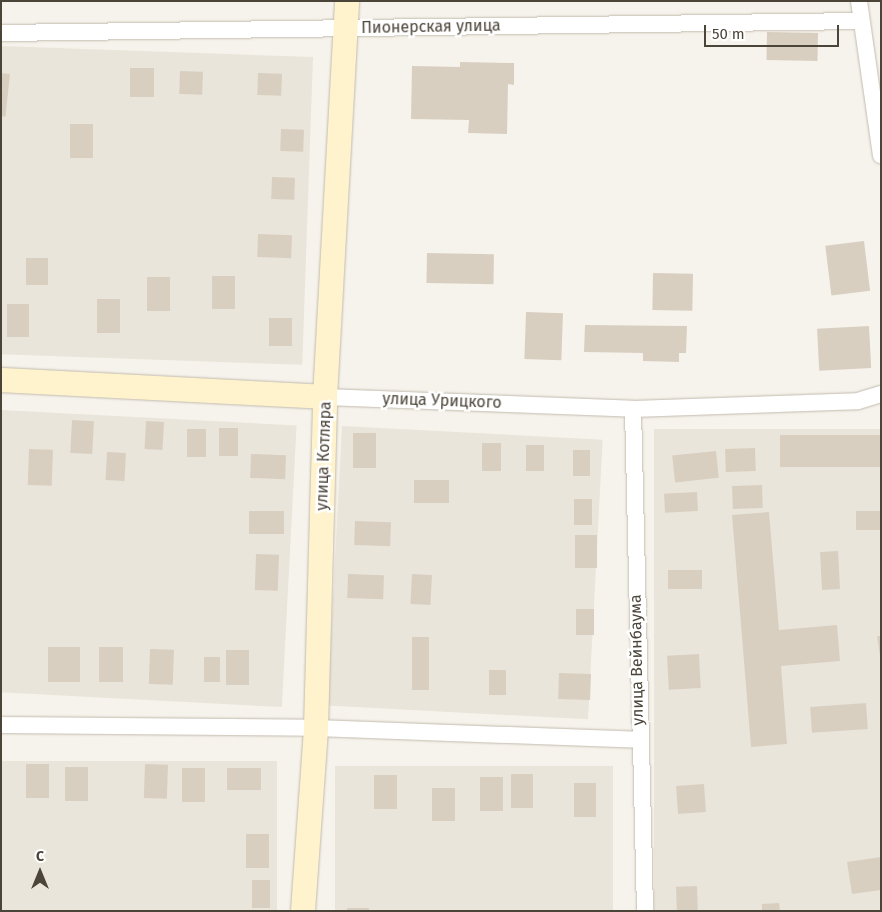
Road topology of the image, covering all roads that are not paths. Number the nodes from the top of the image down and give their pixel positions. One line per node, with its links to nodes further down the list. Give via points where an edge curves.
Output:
1 (347, 1): 4 (street, улица Котляра)
2 (859, 1): 3 (street)
3 (861, 21): 4 (street, Пионерская улица); 6 (street)
4 (345, 29): 5 (street, Пионерская улица); 9 (street, улица Котляра)
5 (1, 33)
6 (881, 156)
7 (1, 380): 9 (street, улица Урицкого)
8 (881, 394): 10 (street, улица Урицкого, via 858,401)
9 (325, 397): 10 (street, улица Урицкого); 12 (street, улица Котляра)
10 (633, 409): 13 (street, улица Вейнбаума)
11 (1, 724): 12 (street)
12 (316, 728): 13 (street); 14 (street, улица Котляра)
13 (639, 740): 15 (street, улица Вейнбаума)
14 (303, 911)
15 (646, 911)

